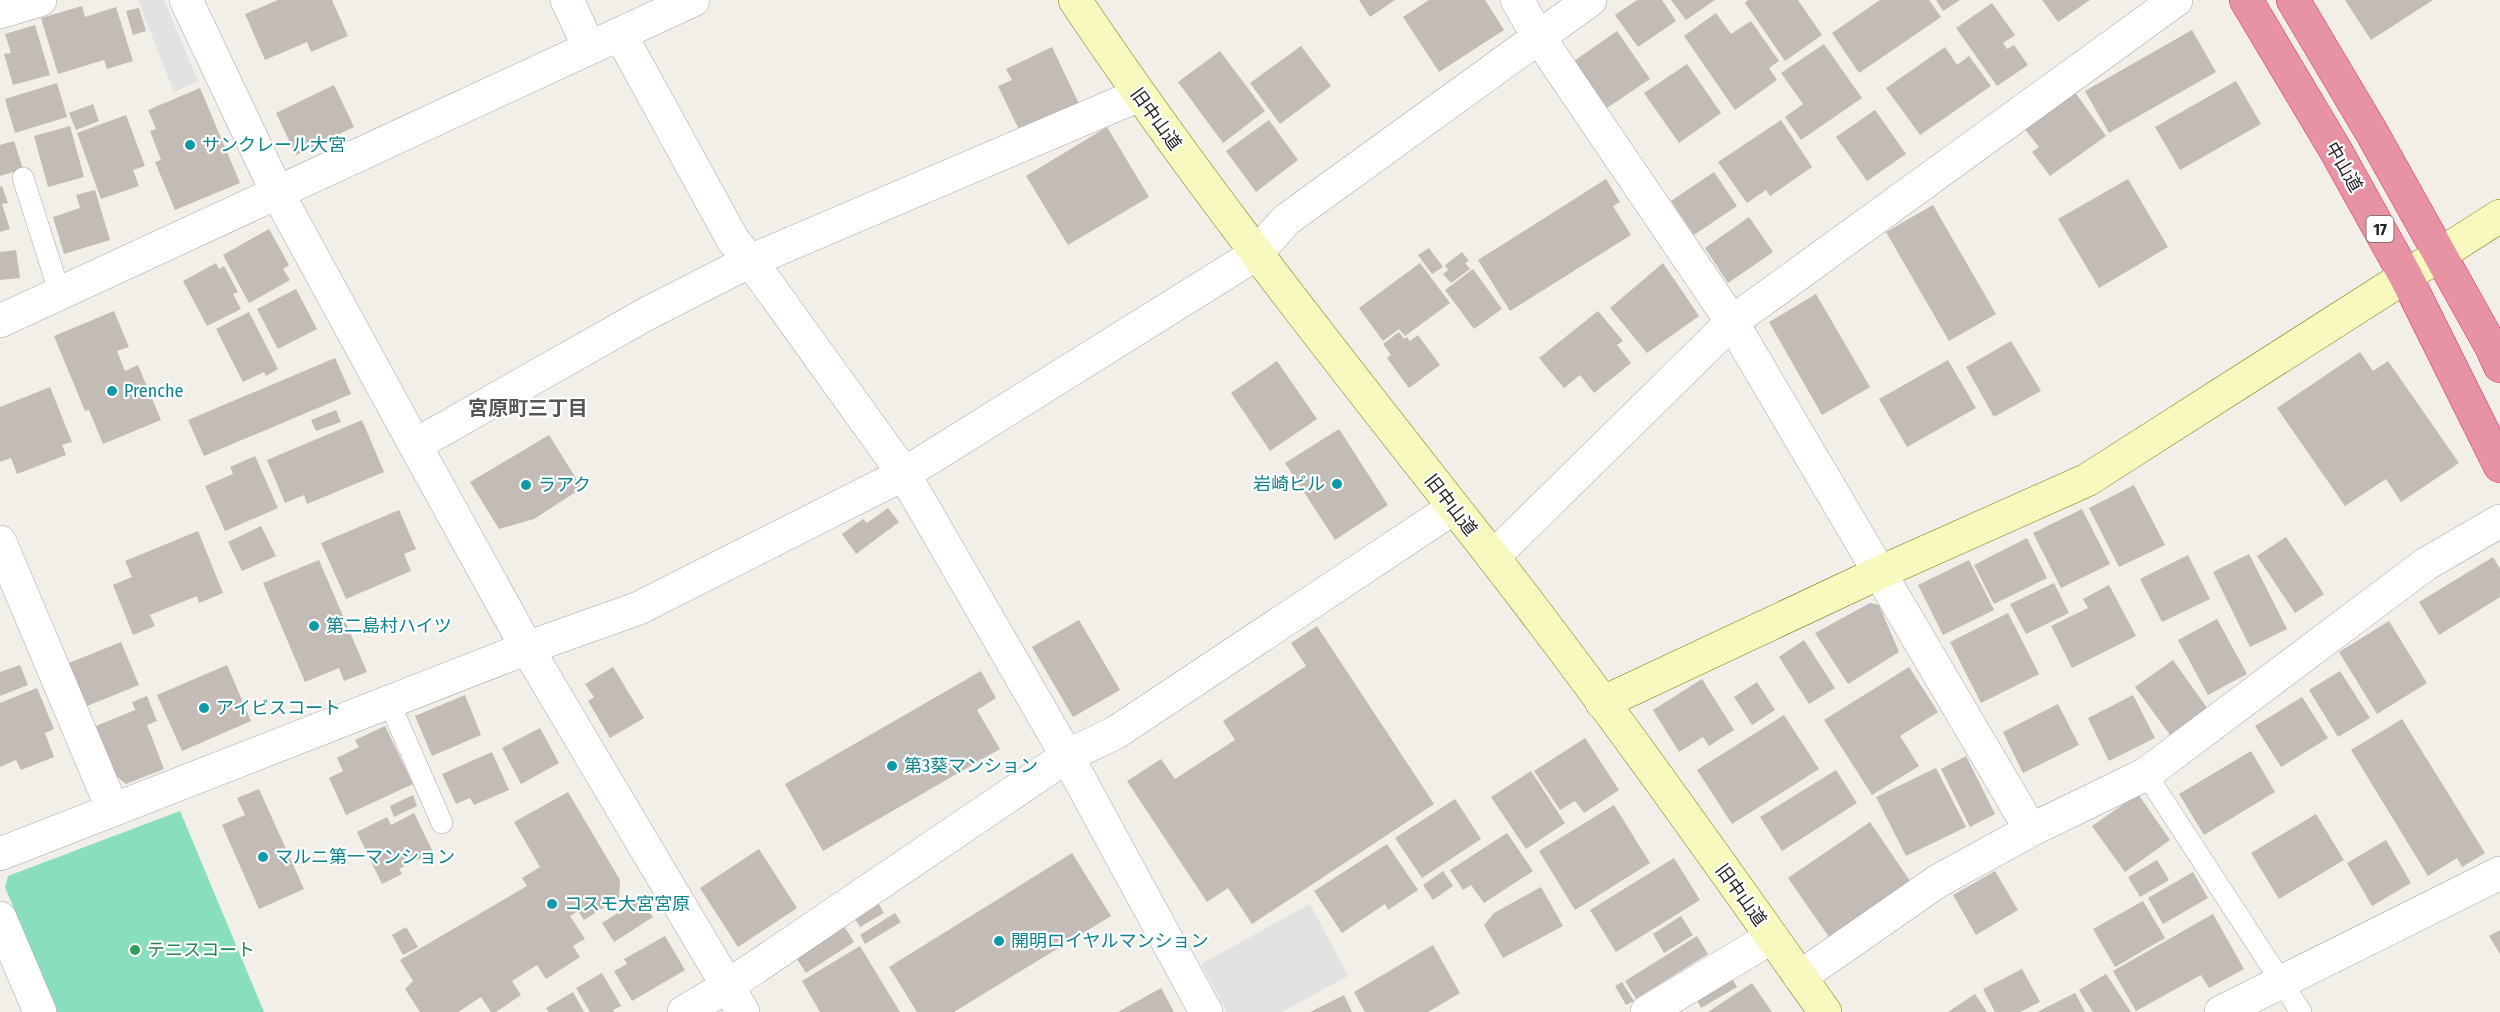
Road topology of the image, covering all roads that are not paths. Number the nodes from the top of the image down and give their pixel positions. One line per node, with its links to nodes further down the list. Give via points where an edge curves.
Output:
1 (40, 0): 11 (street)
2 (186, 0): 17 (street)
3 (567, 0): 14 (street)
4 (693, 0): 12 (street)
5 (1075, 0): 15 (main road, 旧中山道)
6 (1516, 0): 13 (street)
7 (1590, 0): 13 (street)
8 (2176, 0): 25 (street)
9 (2246, 0): 22 (highway, 中山道 / 17)
10 (2293, 0): 20 (highway, 17)
11 (0, 12)
12 (620, 34): 14 (street); 21 (street, via 733,240)
13 (1538, 36): 19 (street, via 1286,220); 25 (street)
14 (589, 47): 17 (street)
15 (1139, 95): 19 (main road, 旧中山道); 21 (street)
16 (23, 178): 23 (lane)
17 (277, 192): 23 (street); 27 (street)
18 (2500, 216): 20 (main road)
19 (1256, 254): 29 (street); 30 (main road, 旧中山道)
20 (2439, 254): 22 (main road); 26 (highway, 17)
21 (750, 261): 27 (street, via 648,313); 29 (street)
22 (2406, 277): 28 (highway, 中山道 / 17); 34 (main road, via 2086,480)
23 (60, 294): 24 (street)
24 (0, 321)
25 (1732, 322): 33 (street); 34 (street)
26 (2500, 366)
27 (415, 445): 35 (street)
28 (2500, 466)
29 (904, 474): 35 (street, via 639,608); 38 (street)
30 (1453, 508): 33 (main road, 旧中山道); 38 (street, via 1115,733)
31 (2500, 521): 39 (street, via 2426,564)
32 (0, 542): 40 (street)
33 (1493, 557): 37 (main road, 旧中山道)
34 (1881, 572): 37 (main road); 42 (street)
35 (527, 648): 36 (street); 49 (street)
36 (389, 702): 40 (street); 41 (lane)
37 (1602, 702): 46 (main road, 旧中山道)
38 (1067, 756): 49 (street); 52 (street)
39 (2146, 774): 42 (street); 48 (lane)
40 (113, 810): 43 (street)
41 (442, 823)
42 (2031, 830): 47 (street, via 1938,881)
43 (0, 854)
44 (2500, 873): 48 (street)
45 (0, 918): 50 (street)
46 (1772, 937): 47 (main road, 旧中山道); 53 (street)
47 (1800, 977): 54 (main road, 旧中山道)
48 (2281, 981): 55 (street); 56 (lane)
49 (736, 999): 51 (street)
50 (40, 1012)
51 (684, 1012)
52 (1206, 1012)
53 (1647, 1012)
54 (1825, 1012)
55 (2222, 1012)
56 (2301, 1012)

